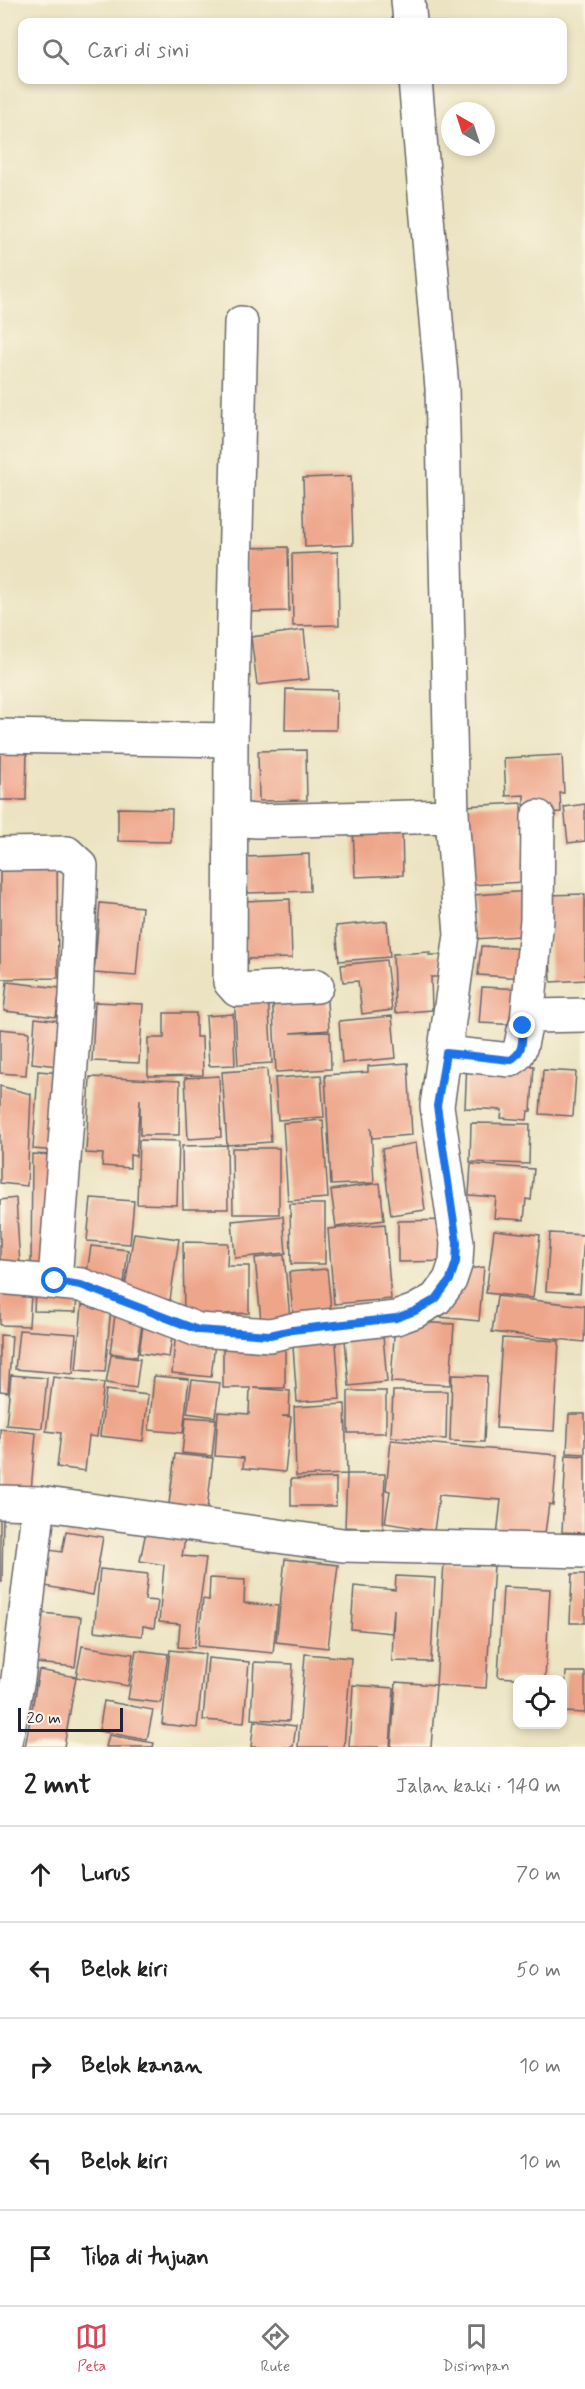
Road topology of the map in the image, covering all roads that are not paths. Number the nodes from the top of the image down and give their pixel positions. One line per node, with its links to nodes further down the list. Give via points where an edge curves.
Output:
1 (408, 0): 2 (street)
2 (410, 18)
3 (415, 84): 7 (street, via 442,388)
4 (242, 323): 6 (street)
5 (0, 736): 6 (street)
6 (231, 740): 9 (street)
7 (452, 816): 9 (street); 14 (street, via 461,935)
8 (538, 817): 13 (street, via 537,920)
9 (231, 819): 11 (street, via 231,984 237,990)
10 (0, 854): 16 (street, via 68,853 81,866 76,996)
11 (317, 986)
12 (585, 1015): 13 (street, via 539,1015)
13 (527, 1021): 14 (street, via 518,1056 510,1060)
14 (446, 1053): 16 (street, via 437,1106 457,1243 456,1262 441,1293 428,1305 396,1318 260,1334 198,1330 81,1285)
15 (0, 1277): 16 (street)
16 (55, 1281)
17 (0, 1502): 18 (street)
18 (39, 1503): 19 (street, via 343,1545); 20 (street, via 18,1678)
19 (585, 1551)
20 (4, 1747)

